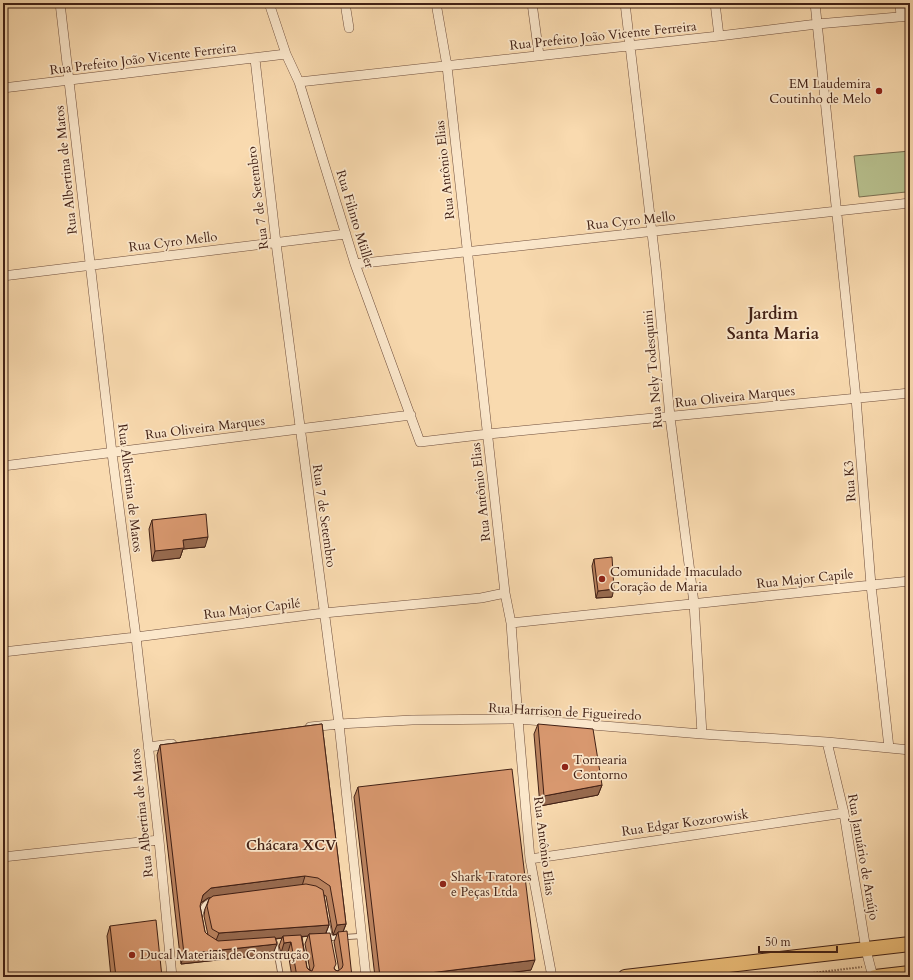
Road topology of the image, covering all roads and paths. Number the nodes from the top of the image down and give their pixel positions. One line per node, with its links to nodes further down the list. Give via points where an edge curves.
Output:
1 (60, 3): 19 (street, Rua Albertina de Matos)
2 (269, 3): 15 (street, Rua Filinto Müller)
3 (345, 3): 12 (street)
4 (436, 3): 18 (street, Rua Antônio Elias)
5 (532, 3): 16 (street)
6 (625, 3): 14 (street, Rua Nely Todesquini)
7 (716, 3): 13 (street)
8 (815, 3): 11 (street, Rua K3)
9 (900, 3): 10 (street)
10 (906, 16): 11 (street, Rua Prefeito João Vicente Ferreira)
11 (817, 24): 13 (street, Rua Prefeito João Vicente Ferreira); 23 (street, Rua K3)
12 (349, 28)
13 (719, 36): 14 (street, Rua Prefeito João Vicente Ferreira)
14 (630, 45): 16 (street, Rua Prefeito João Vicente Ferreira); 24 (street, Rua Nely Todesquini)
15 (286, 54): 17 (street, Rua Prefeito João Vicente Ferreira); 20 (street, Rua Filinto Müller)
16 (539, 55): 18 (street, Rua Prefeito João Vicente Ferreira)
17 (255, 59): 19 (street, Rua Prefeito João Vicente Ferreira); 26 (street, Rua 7 de Setembro)
18 (447, 66): 20 (street, Rua Prefeito João Vicente Ferreira); 27 (street, Rua Antônio Elias)
19 (69, 80): 21 (street, Rua Prefeito João Vicente Ferreira); 29 (street, Rua Albertina de Matos)
20 (299, 82): 25 (street, Rua Filinto Müller)
21 (3, 88)
22 (910, 203): 23 (street, Rua Cyro Mello)
23 (837, 212): 24 (street, Rua Cyro Mello); 32 (street, Rua K3)
24 (653, 232): 27 (street, Rua Cyro Mello); 34 (street, Rua Nely Todesquini)
25 (346, 234): 26 (street, Rua Cyro Mello); 28 (street, Rua Filinto Müller)
26 (276, 243): 29 (street, Rua Cyro Mello); 35 (street, Rua 7 de Setembro)
27 (467, 253): 28 (street, Rua Cyro Mello); 36 (street, Rua Antônio Elias)
28 (355, 264): 33 (street, Rua Filinto Müller)
29 (90, 265): 30 (street, Rua Cyro Mello); 38 (street, Rua Albertina de Matos)
30 (3, 276)
31 (910, 393): 32 (street, Rua Oliveira Marques)
32 (856, 398): 34 (street, Rua Oliveira Marques); 41 (street, Rua K3)
33 (410, 415): 35 (street, Rua Oliveira Marques); 37 (street, Rua Filinto Müller)
34 (670, 417): 36 (street, Rua Oliveira Marques); 43 (street, Rua Nely Todesquini)
35 (299, 429): 38 (street, Rua Oliveira Marques); 44 (street, Rua 7 de Setembro)
36 (488, 434): 37 (street, Rua Oliveira Marques); 42 (street, Rua Antônio Elias)
37 (420, 442)
38 (112, 453): 39 (street, Rua Oliveira Marques); 46 (street, Rua Albertina de Matos)
39 (3, 466)
40 (910, 581): 41 (street, Rua Major Capile)
41 (871, 585): 43 (street, Rua Major Capile); 55 (street, Rua K3)
42 (505, 593): 44 (street, Rua Major Capilé, via 481,598); 45 (street, Rua Antônio Elias)
43 (694, 603): 45 (street, Rua Major Capile); 51 (street, Rua Nely Todesquini)
44 (324, 613): 46 (street, Rua Major Capilé); 49 (street, Rua 7 de Setembro)
45 (511, 623): 48 (street, Rua Antônio Elias)
46 (136, 637): 47 (street, Rua Major Capilé); 54 (street, Rua Albertina de Matos)
47 (3, 652)
48 (518, 719): 49 (street, Rua Harrison de Figueiredo); 51 (street, Rua Harrison de Figueiredo); 60 (street, Rua Antônio Elias)
49 (339, 724): 50 (street, Rua Harrison de Figueiredo); 64 (street, Rua 7 de Setembro)
50 (300, 728)
51 (702, 734): 52 (street, Rua Harrison de Figueiredo)
52 (827, 742): 55 (street, Rua Harrison de Figueiredo); 57 (street, Rua Januário de Araújo)
53 (178, 743): 54 (street)
54 (148, 747): 58 (street, Rua Albertina de Matos)
55 (889, 748): 56 (street, Rua Harrison de Figueiredo)
56 (910, 750)
57 (844, 814): 60 (street, Rua Edgar Kozorowisk); 72 (street, Rua Januário de Araújo)
58 (159, 840): 59 (street); 75 (street, Rua Albertina de Matos)
59 (3, 857)
60 (530, 859): 78 (street, Rua Antônio Elias)
61 (216, 901): 63 (lane, via 208,902 202,907)
62 (327, 918): 65 (lane)
63 (201, 922)
64 (362, 936): 65 (lane); 77 (street, Rua 7 de Setembro)
65 (330, 938): 66 (lane); 71 (lane)
66 (323, 939)
67 (282, 942): 69 (lane)
68 (268, 943): 69 (lane)
69 (275, 943): 76 (lane)
70 (910, 944): 72 (main road)
71 (331, 946)
72 (866, 950): 73 (street, Rua Januário de Araújo); 79 (main road)
73 (873, 973): 74 (main road); 80 (path)
74 (910, 973)
75 (172, 977)
76 (281, 977)
77 (366, 977)
78 (552, 977)
79 (625, 977)
80 (778, 977)

